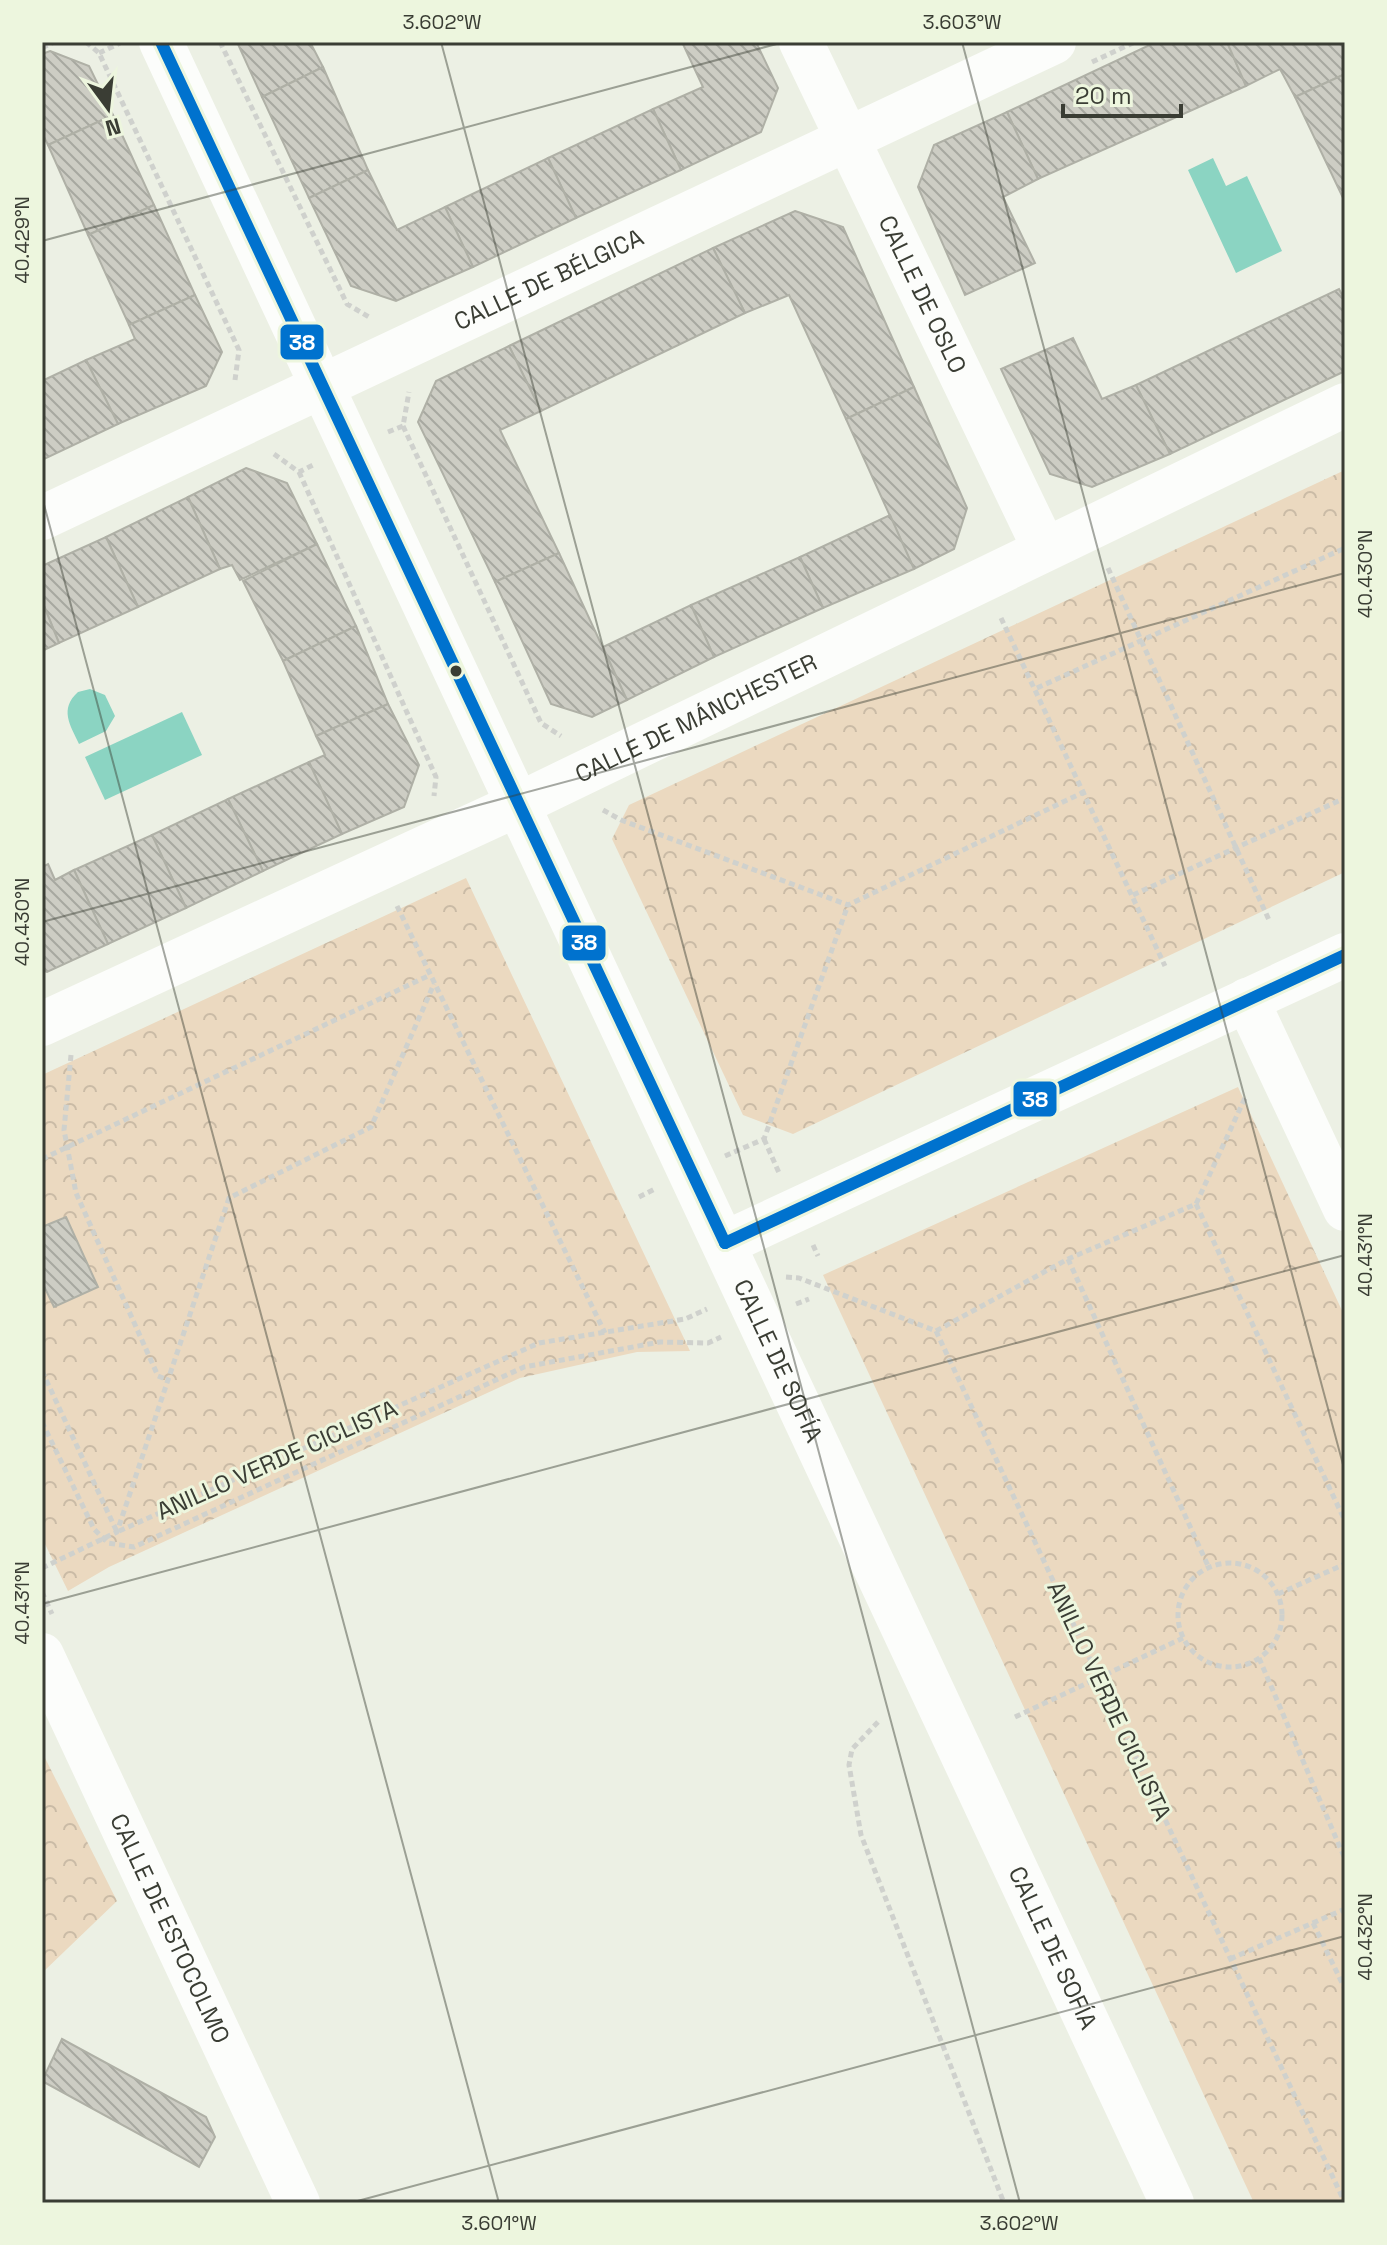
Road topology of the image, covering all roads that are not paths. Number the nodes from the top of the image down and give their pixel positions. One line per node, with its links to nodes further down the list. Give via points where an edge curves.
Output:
1 (161, 42): 5 (street, CALLE DE SOFÍA)
2 (801, 42): 4 (street, CALLE DE OSLO)
3 (1054, 42): 4 (street, CALLE DE BÉLGICA)
4 (848, 141): 5 (street, CALLE DE BÉLGICA); 8 (street, CALLE DE OSLO)
5 (322, 387): 7 (street, CALLE DE BÉLGICA); 9 (street, CALLE DE SOFÍA)
6 (1345, 405): 8 (street, CALLE DE MÁNCHESTER)
7 (42, 518)
8 (1044, 548): 9 (street, CALLE DE MÁNCHESTER)
9 (517, 805): 12 (street, CALLE DE MÁNCHESTER); 14 (street, CALLE DE SOFÍA)
10 (1345, 955): 11 (street)
11 (1247, 1000): 13 (street); 14 (street)
12 (50, 1020)
13 (1345, 1209)
14 (725, 1243): 17 (street, CALLE DE SOFÍA)
15 (42, 1655): 16 (street, CALLE DE ESTOCOLMO)
16 (298, 2203)
17 (1172, 2203)

